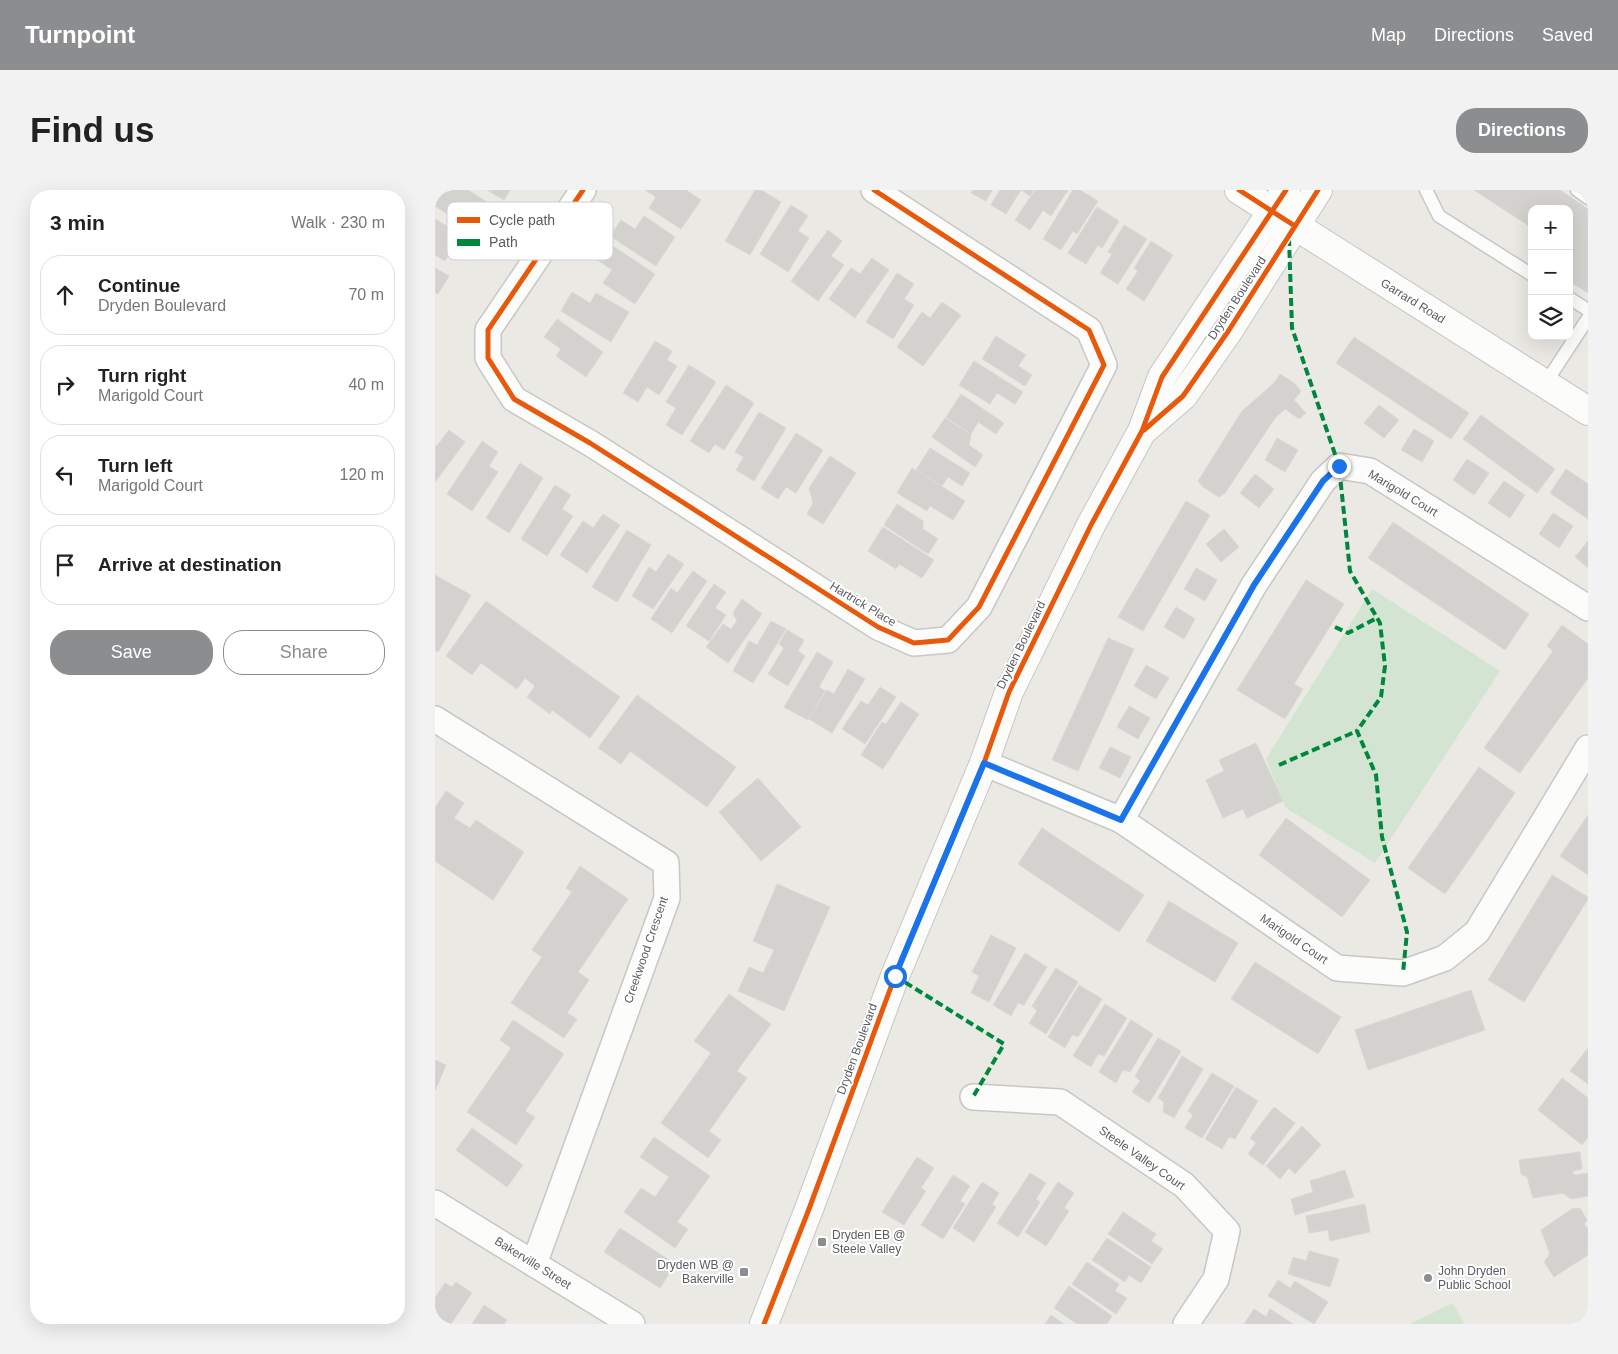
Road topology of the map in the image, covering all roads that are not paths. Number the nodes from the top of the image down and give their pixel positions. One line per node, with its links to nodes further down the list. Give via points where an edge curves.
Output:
1 (583, 190): 9 (street, Hartrick Place)
2 (874, 190): 11 (street, Hartrick Place, via 1089,330 1104,366 979,607 948,640 914,643 878,626 589,443 513,400 488,358 488,330)
3 (1239, 190): 8 (street, Garrard Road)
4 (1318, 190): 10 (street, Dryden Boulevard)
5 (1426, 190): 12 (lane, via 1439,216)
6 (1577, 190): 7 (lane)
7 (1588, 198)
8 (1279, 201): 10 (street, Garrard Road); 18 (street, Dryden Boulevard, via 1162,377)
9 (575, 202)
10 (1295, 226): 16 (street, Garrard Road); 18 (street, Dryden Boulevard, via 1183,396)
11 (536, 260)
12 (1528, 272)
13 (1573, 301): 14 (lane)
14 (1588, 310)
15 (1588, 318): 16 (lane)
16 (1545, 384): 17 (street, Garrard Road)
17 (1588, 411)
18 (1142, 431): 22 (street, Dryden Boulevard, via 1091,525 1009,692)
19 (1588, 608): 23 (street, Marigold Court, via 1370,471 1339,466 1323,481 1254,585)
20 (435, 719): 26 (street, Creekwood Crescent, via 666,863 667,898)
21 (1588, 748): 23 (street, Marigold Court, via 1477,932 1445,958 1403,973 1337,968)
22 (984, 763): 23 (street, Marigold Court); 28 (street, Dryden Boulevard, via 895,976)
23 (1121, 820)
24 (973, 1097): 29 (street, Steele Valley Court, via 1060,1102 1184,1185 1227,1231 1216,1279)
25 (435, 1203): 26 (street, Bakerville Street)
26 (534, 1264): 27 (street, Bakerville Street)
27 (632, 1324)
28 (764, 1324)
29 (1186, 1324)

